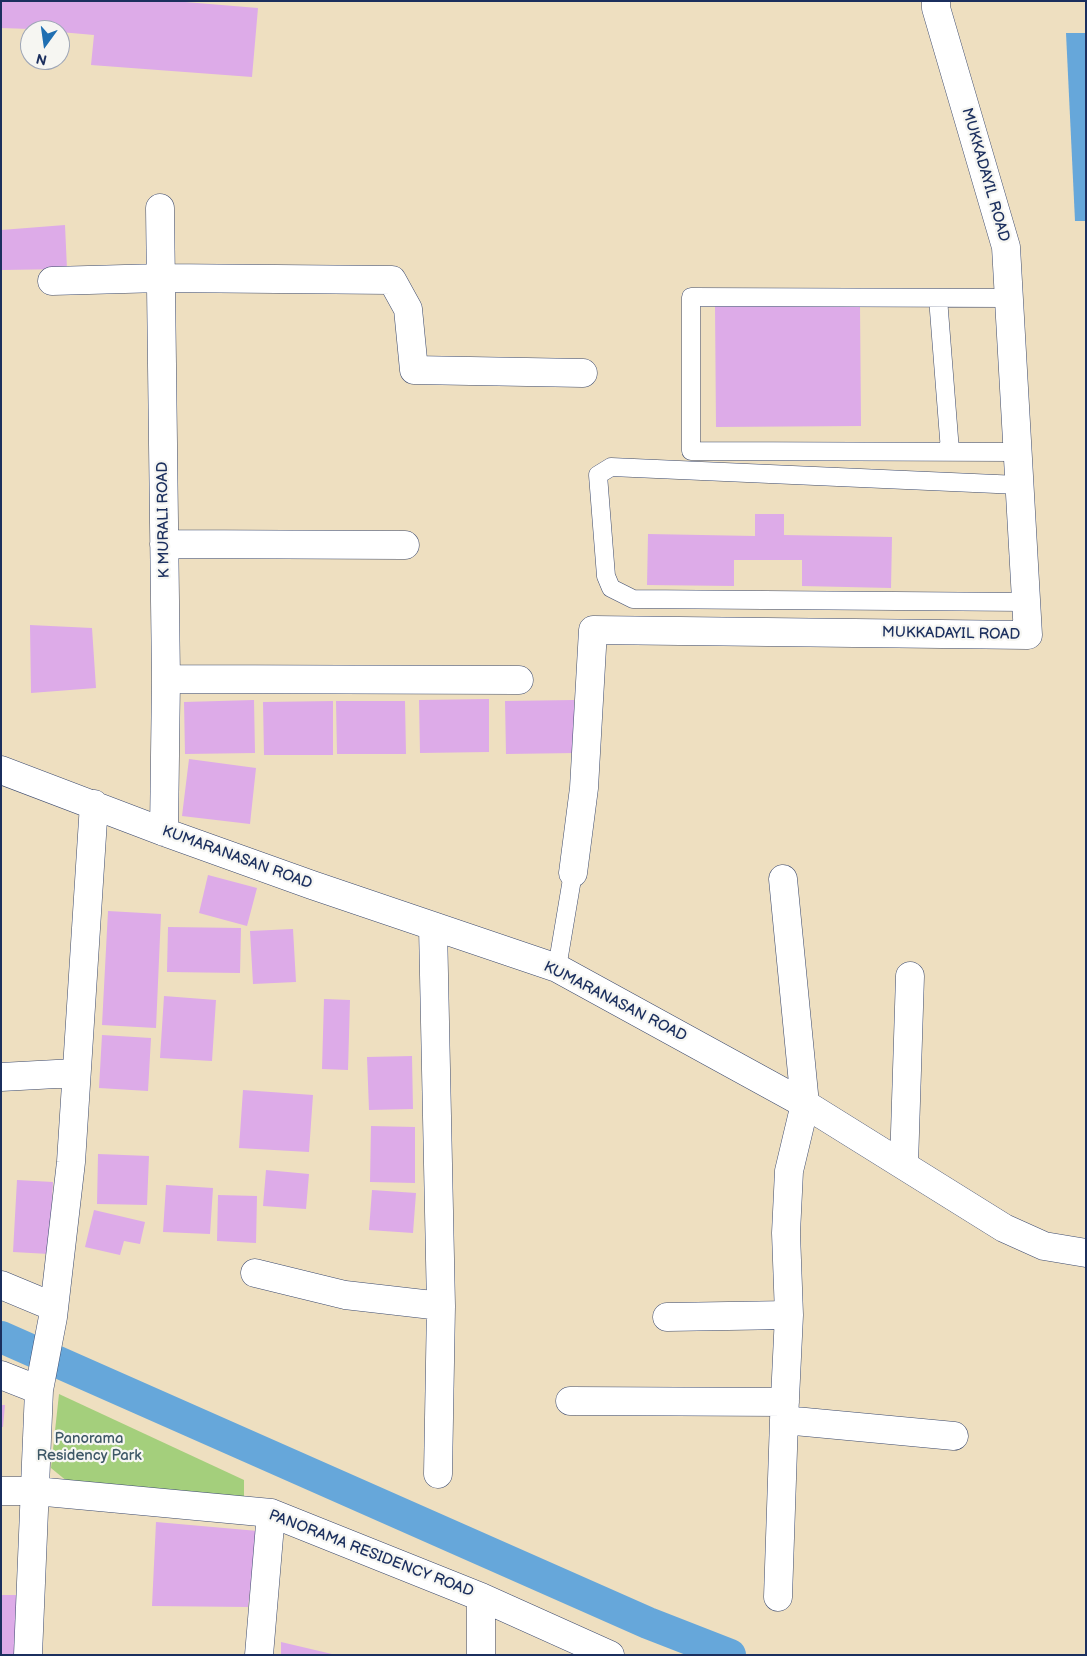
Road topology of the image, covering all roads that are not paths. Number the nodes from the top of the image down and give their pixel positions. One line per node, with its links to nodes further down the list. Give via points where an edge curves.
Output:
1 (936, 1): 6 (street, MUKKADAYIL ROAD, via 1006,247)
2 (160, 208): 3 (street, K MURALI ROAD)
3 (161, 278): 4 (street); 7 (street, via 392,280 408,309 414,370); 11 (street, K MURALI ROAD)
4 (52, 281)
5 (938, 298): 6 (lane); 8 (lane); 8 (lane, via 691,297 691,451)
6 (1009, 298): 9 (street, MUKKADAYIL ROAD)
7 (583, 374)
8 (950, 451): 9 (lane)
9 (1017, 452): 10 (street, MUKKADAYIL ROAD)
10 (1019, 486): 13 (street, MUKKADAYIL ROAD); 13 (lane, via 611,467 598,475 606,576 611,588 633,599)
11 (164, 544): 12 (street); 14 (street, K MURALI ROAD)
12 (406, 545)
13 (1026, 602): 19 (street, MUKKADAYIL ROAD, via 1028,635 594,630 584,788)
14 (166, 679): 15 (street); 18 (street, K MURALI ROAD)
15 (519, 680)
16 (1, 770): 17 (street, KUMARANASAN ROAD)
17 (94, 804): 18 (street, KUMARANASAN ROAD); 24 (street)
18 (164, 832): 21 (street, KUMARANASAN ROAD)
19 (573, 873): 22 (lane)
20 (783, 879): 26 (street)
21 (433, 927): 22 (street, KUMARANASAN ROAD); 31 (street)
22 (557, 968): 26 (street, KUMARANASAN ROAD)
23 (910, 976): 27 (street)
24 (75, 1073): 25 (street); 32 (street, via 71,1162)
25 (1, 1077)
26 (805, 1104): 27 (street, KUMARANASAN ROAD); 33 (street, via 788,1171)
27 (904, 1164): 28 (street, KUMARANASAN ROAD, via 1004,1228 1044,1246)
28 (1086, 1253)
29 (255, 1273): 31 (street, via 345,1296)
30 (1, 1284): 32 (street)
31 (441, 1306): 40 (street)
32 (53, 1312): 36 (street)
33 (789, 1315): 34 (street); 38 (street)
34 (667, 1317)
35 (1, 1375): 36 (street)
36 (39, 1390): 42 (street)
37 (570, 1401): 38 (street)
38 (784, 1411): 39 (street); 45 (street)
39 (954, 1436)
40 (438, 1474)
41 (1, 1491): 42 (street, PANORAMA RESIDENCY ROAD)
42 (35, 1491): 43 (street, PANORAMA RESIDENCY ROAD); 46 (street)
43 (271, 1513): 44 (street, PANORAMA RESIDENCY ROAD); 47 (street)
44 (481, 1597): 48 (street); 49 (street, PANORAMA RESIDENCY ROAD)
45 (778, 1597)
46 (28, 1655)
47 (259, 1655)
48 (481, 1655)
49 (610, 1655)

